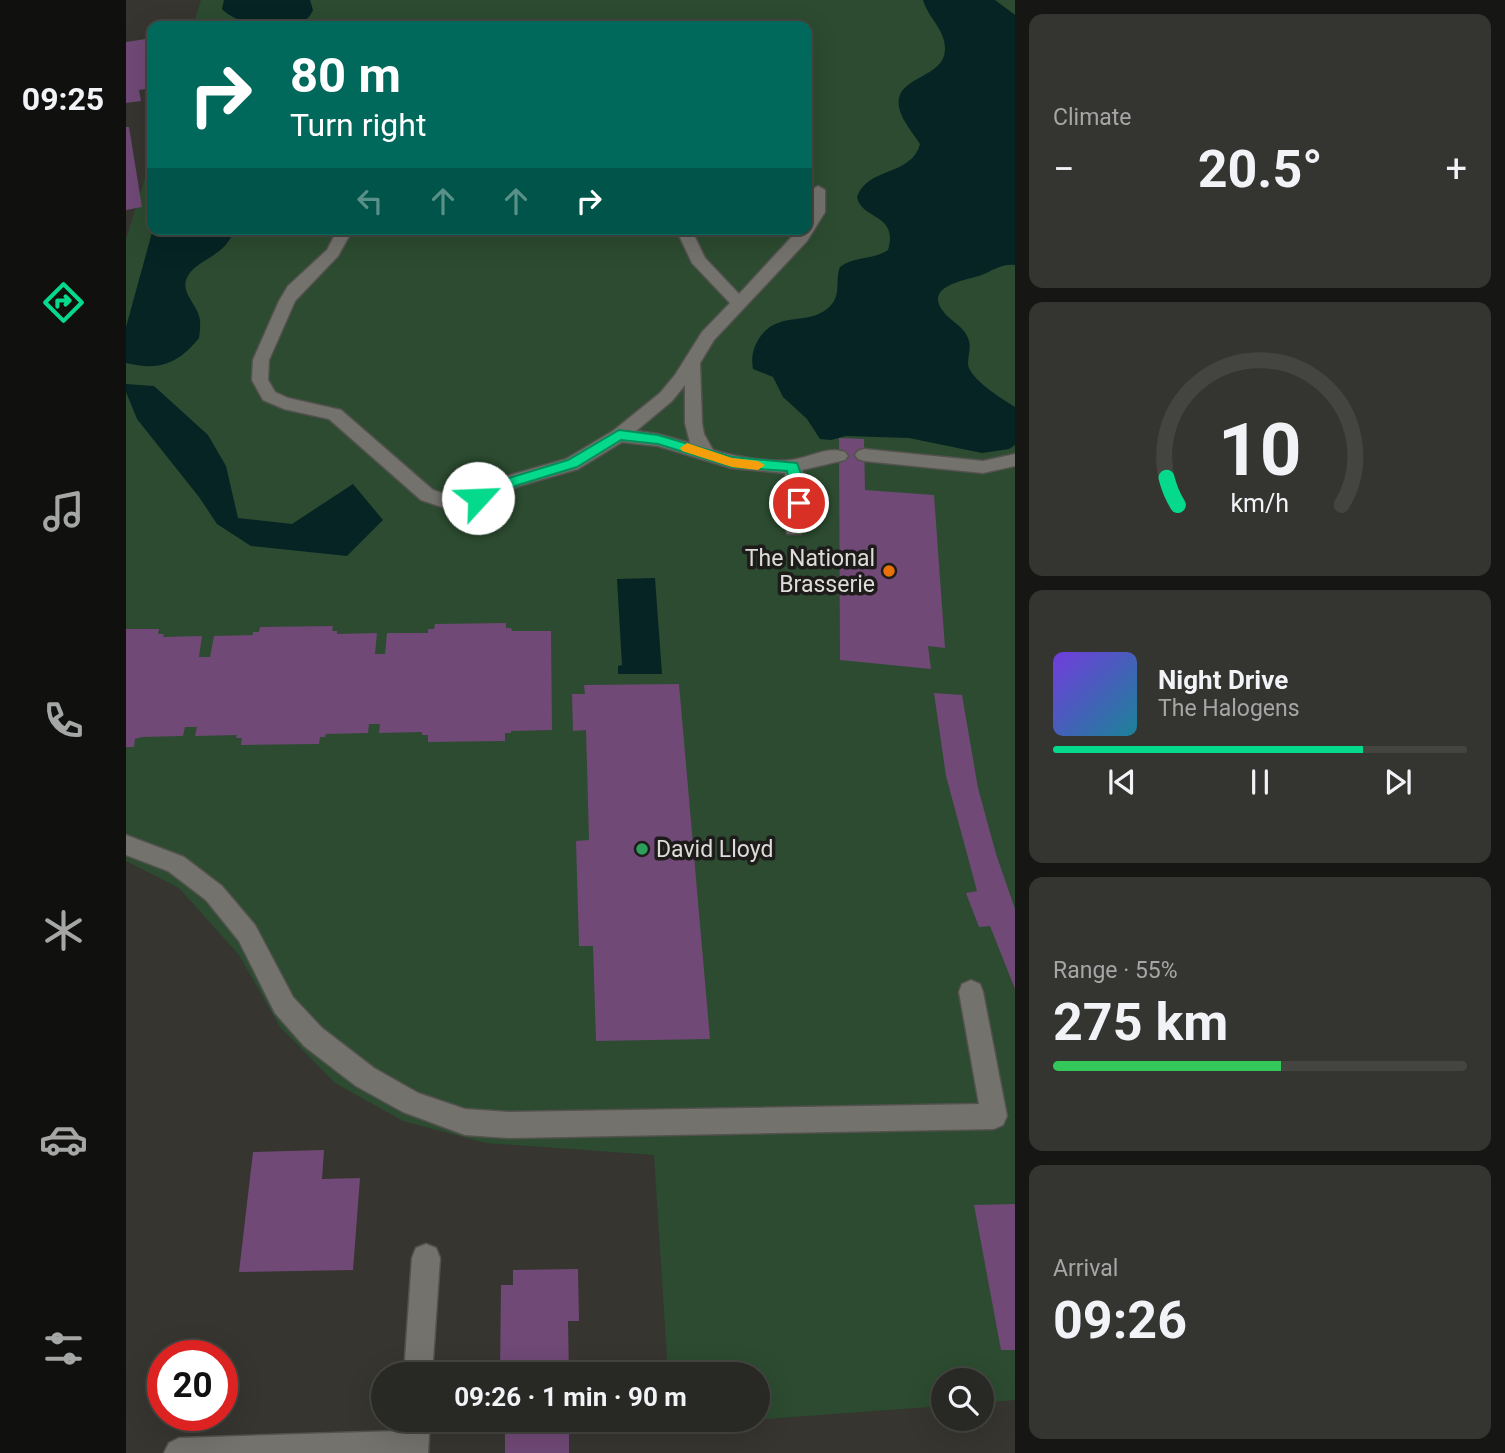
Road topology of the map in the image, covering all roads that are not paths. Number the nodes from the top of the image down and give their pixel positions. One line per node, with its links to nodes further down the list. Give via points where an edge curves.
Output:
1 (818, 190): 2 (street)
2 (812, 221)
3 (343, 235): 8 (street, via 333,253 294,290 280,314 261,360 260,380 269,396 335,414 427,495 460,506 513,481 572,464)
4 (686, 235): 6 (street, via 698,260)
5 (804, 235): 6 (street)
6 (739, 303): 7 (street, via 708,336)
7 (692, 364): 8 (street, via 666,397); 9 (street, via 694,436)
8 (619, 435): 9 (street, via 658,440)
9 (707, 455): 13 (street, via 740,464)
10 (864, 455): 12 (street, via 983,467)
11 (839, 456): 13 (street)
12 (1015, 460)
13 (792, 467): 14 (street, via 799,503)
14 (794, 529)
15 (126, 845): 16 (street, via 176,864 214,892 247,933 284,1005 313,1037 365,1077 412,1103 465,1122 994,1116)
16 (971, 992)
17 (426, 1258): 18 (street)
18 (419, 1362)
19 (414, 1439): 20 (street)
20 (178, 1453)

